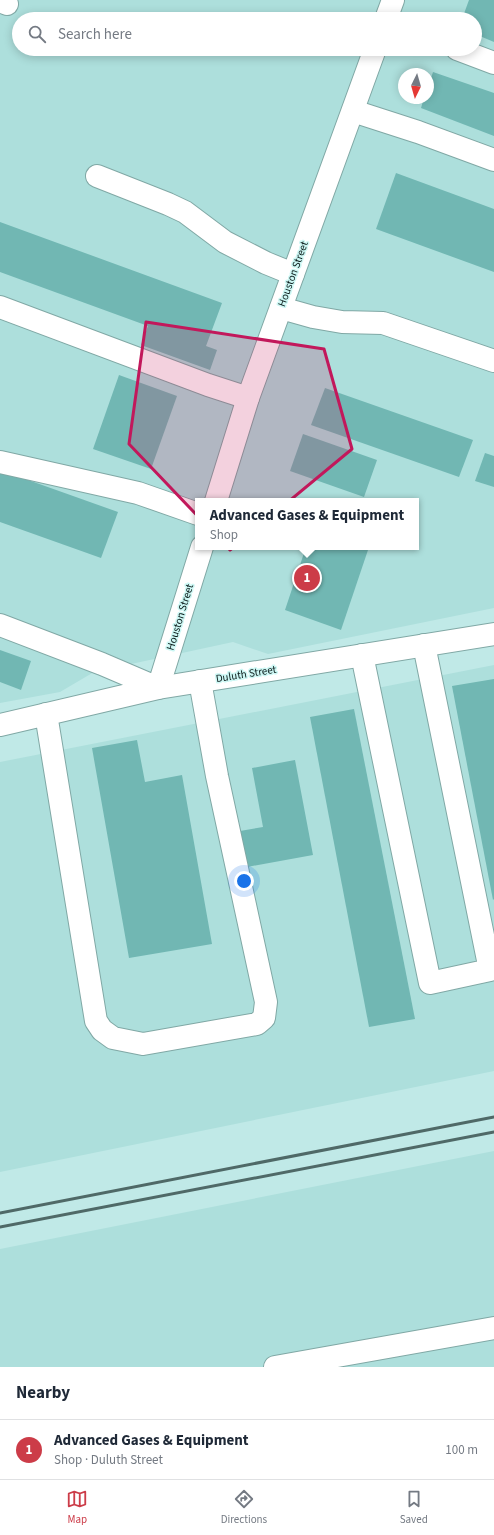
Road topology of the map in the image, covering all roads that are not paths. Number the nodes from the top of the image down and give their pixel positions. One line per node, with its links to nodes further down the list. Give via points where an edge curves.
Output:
1 (393, 0): 2 (street)
2 (389, 12)
3 (373, 56): 6 (street, Houston Street)
4 (476, 56): 5 (street)
5 (494, 63)
6 (353, 111): 7 (street); 9 (street, Houston Street)
7 (494, 160)
8 (97, 176): 9 (street, via 185,212 225,242)
9 (294, 274): 11 (street, Houston Street)
10 (0, 307): 13 (street)
11 (281, 308): 12 (street, via 342,322 383,322); 13 (street, Houston Street)
12 (494, 361)
13 (248, 398): 15 (street, Houston Street)
14 (0, 462): 16 (street, via 138,493)
15 (217, 498)
16 (195, 513)
17 (201, 550): 23 (street, Houston Street)
18 (0, 625): 23 (street)
19 (494, 634): 20 (street, Duluth Street)
20 (424, 645): 21 (street, Duluth Street); 21 (street, via 490,970 430,984)
21 (362, 655): 22 (street, Duluth Street)
22 (200, 681): 23 (street, Duluth Street); 24 (street, via 217,776 266,1002 264,1018 257,1024 143,1044 113,1038 102,1030 96,1021)
23 (158, 688): 24 (street, Duluth Street)
24 (46, 714): 25 (street, Duluth Street)
25 (0, 725)
26 (494, 1328): 27 (street)
27 (276, 1367)

